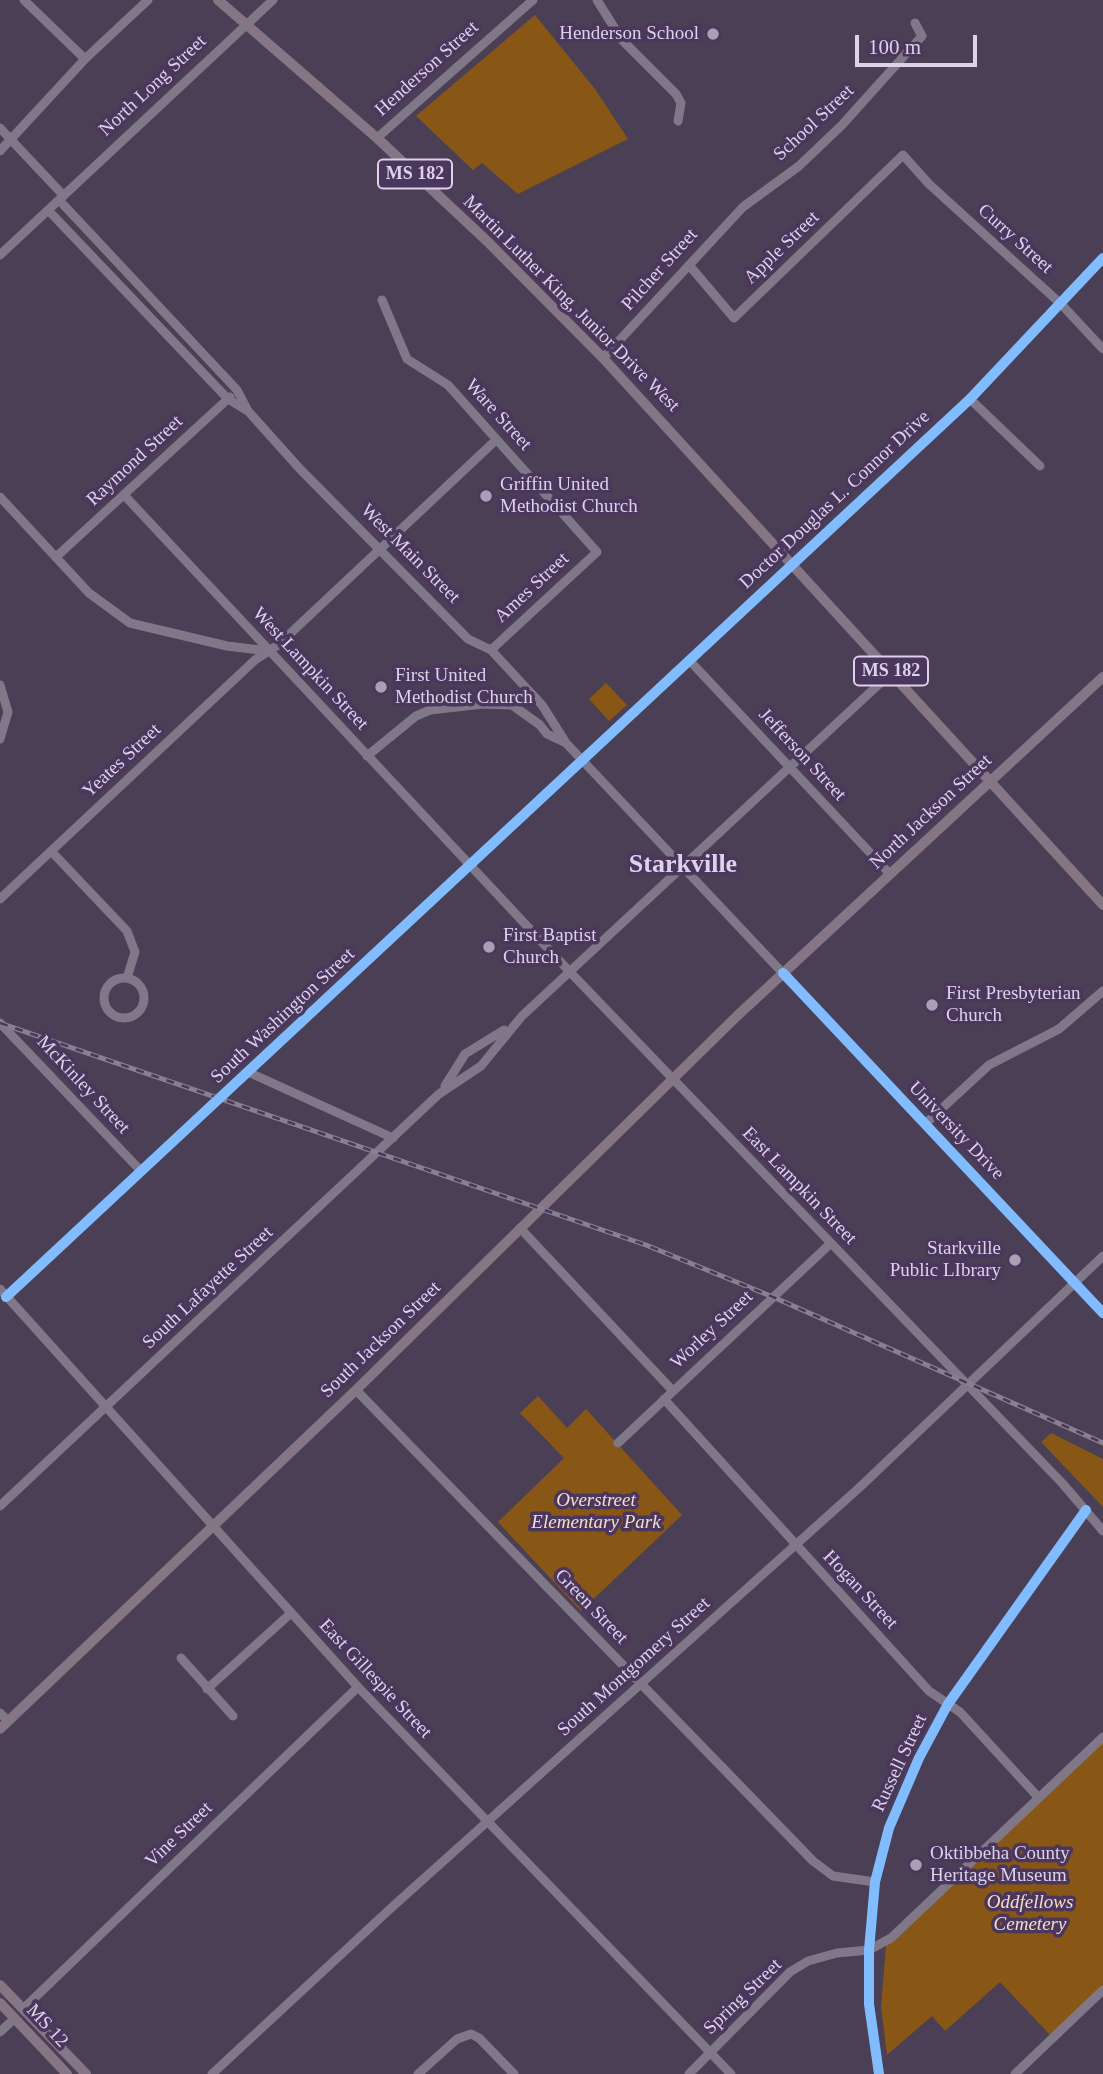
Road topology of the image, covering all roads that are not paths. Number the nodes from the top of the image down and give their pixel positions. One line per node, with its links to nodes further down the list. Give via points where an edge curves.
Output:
1 (24, 0): 9 (street)
2 (148, 0): 9 (street)
3 (218, 0): 7 (main road, Martin Luther King, Junior Drive West / MS 182)
4 (273, 0): 7 (street, North Long Street)
5 (533, 0): 12 (street, Henderson Street)
6 (597, 0): 10 (street, via 622,40 676,94 681,103)
7 (245, 23): 12 (main road, Martin Luther King, Junior Drive West / MS 182); 16 (street, North Long Street)
8 (915, 23): 17 (street, School Street, via 922,36 842,125 799,166)
9 (85, 60): 13 (street)
10 (678, 121)
11 (0, 128): 13 (street, West Main Street)
12 (377, 138): 25 (main road, Martin Luther King, Junior Drive West / MS 182)
13 (11, 140): 14 (street); 16 (street, West Main Street)
14 (0, 151)
15 (904, 155): 21 (street, Apple Street, via 734,318); 23 (street, Curry Street, via 929,184)
16 (61, 197): 18 (street, North Long Street); 26 (street, West Main Street)
17 (743, 207): 21 (street, Pilcher Street)
18 (48, 210): 19 (street, North Long Street); 27 (street, West Main Street)
19 (0, 255)
20 (1103, 258): 23 (street, Doctor Douglas L. Connor Drive)
21 (689, 265): 25 (street, Pilcher Street)
22 (382, 300): 30 (street, Ware Street, via 407,359 448,386)
23 (1062, 306): 24 (street, Curry Street); 28 (street, Doctor Douglas L. Connor Drive)
24 (1103, 349)
25 (603, 358): 37 (main road, Martin Luther King, Junior Drive West / MS 182)
26 (237, 390): 27 (street, Raymond Street); 29 (street, West Main Street)
27 (228, 399): 29 (street, West Main Street); 32 (street, Raymond Street)
28 (970, 399): 31 (street); 37 (street, Doctor Douglas L. Connor Drive)
29 (248, 411): 34 (street, West Main Street)
30 (496, 440): 34 (street, Yeates Street); 35 (street, Ware Street)
31 (1040, 466)
32 (125, 496): 36 (street, Raymond Street); 39 (street, West Lampkin Street)
33 (2, 502): 36 (street)
34 (379, 547): 38 (street, West Main Street, via 468,639); 39 (street, Yeates Street)
35 (597, 552): 38 (street, Ames Street)
36 (56, 557): 39 (street, via 89,593 130,622)
37 (792, 563): 40 (street, Doctor Douglas L. Connor Drive); 41 (main road, MS 182)
38 (491, 650): 44 (street, West Main Street)
39 (270, 652): 48 (street, West Lampkin Street); 52 (street, Yeates Street, via 255,660)
40 (689, 660): 49 (street, Doctor Douglas L. Connor Drive); 50 (street, Jefferson Street)
41 (891, 672): 50 (street, South Lafayette Street); 51 (main road, MS 182)
42 (1103, 677): 51 (main road, North Jackson Street)
43 (0, 685): 46 (street, via 8,712)
44 (550, 717): 45 (street); 47 (street, West Main Street)
45 (540, 725): 47 (street); 48 (street, via 504,703 430,710 403,724)
46 (0, 740)
47 (566, 743): 49 (street, West Main Street)
48 (367, 756): 53 (street, West Lampkin Street)
49 (582, 759): 53 (street, South Washington Street); 54 (street, West Main Street)
50 (789, 767): 54 (street, South Lafayette Street); 55 (street, Jefferson Street)
51 (989, 779): 55 (main road, North Jackson Street); 57 (main road, MS 182)
52 (51, 851): 56 (street, Yeates Street); 60 (street, via 127,932 135,953)
53 (471, 865): 59 (street, East Lampkin Street); 66 (street, South Washington Street)
54 (683, 865): 58 (street, University Drive); 59 (street, South Lafayette Street)
55 (890, 874): 58 (main road, North Jackson Street)
56 (0, 898)
57 (1103, 905)
58 (783, 973): 68 (main road, South Jackson Street); 69 (street, University Drive)
59 (568, 974): 62 (street, South Lafayette Street); 68 (street, East Lampkin Street)
60 (127, 978): 60 (street, via 138,984 144,996 137,1014 125,1018 107,1010 104,997 108,985)
61 (1103, 991): 69 (street, via 1059,1030 989,1065)
62 (522, 1016): 64 (street, South Lafayette Street); 65 (street, South Lafayette Street)
63 (0, 1023): 71 (street, McKinley Street)
64 (483, 1042): 65 (street); 67 (street, South Lafayette Street, via 465,1054)
65 (492, 1052): 67 (street, South Lafayette Street, via 481,1066)
66 (248, 1072): 70 (street); 71 (street, South Washington Street)
67 (460, 1074): 70 (street, South Lafayette Street)
68 (673, 1079): 72 (main road, South Jackson Street); 73 (street, East Lampkin Street)
69 (925, 1124): 75 (street, University Drive)
70 (393, 1138): 82 (street, South Lafayette Street)
71 (141, 1171): 76 (street, South Washington Street)
72 (520, 1228): 79 (main road, South Jackson Street); 80 (street)
73 (830, 1244): 78 (street, East Lampkin Street); 80 (street, Worley Street)
74 (1103, 1256): 75 (street, South Montgomery Street)
75 (1076, 1283): 77 (street, University Drive); 78 (street, South Montgomery Street)
76 (3, 1293): 82 (street, East Gillespie Street)
77 (1103, 1313)
78 (969, 1385): 85 (street, East Lampkin Street); 88 (street, South Montgomery Street)
79 (356, 1390): 86 (main road, South Jackson Street); 91 (street, Green Street)
80 (673, 1391): 81 (street, Worley Street)
81 (664, 1399): 83 (street, Worley Street); 88 (street, Hogan Street)
82 (106, 1407): 84 (street, South Lafayette Street); 86 (street, East Gillespie Street)
83 (618, 1443)
84 (0, 1506)
85 (1086, 1510): 87 (street, East Lampkin Street); 94 (street, Russell Street)
86 (212, 1527): 89 (street, East Gillespie Street); 96 (main road, South Jackson Street)
87 (1103, 1531)
88 (795, 1545): 91 (street, South Montgomery Street); 94 (street, Hogan Street, via 929,1690)
89 (290, 1614): 92 (street, East Gillespie Street); 93 (street)
90 (181, 1658): 93 (street)
91 (641, 1683): 99 (street, South Montgomery Street); 100 (street, Green Street, via 824,1871 845,1880)
92 (358, 1687): 99 (street, East Gillespie Street); 105 (street, Vine Street)
93 (207, 1689): 95 (street)
94 (948, 1704): 98 (street, Hogan Street); 100 (street, Russell Street, via 904,1790)
95 (233, 1716)
96 (3, 1721)
97 (1103, 1737): 98 (street)
98 (1038, 1797): 101 (street, via 891,1938)
99 (487, 1822): 108 (street, East Gillespie Street); 111 (street, South Montgomery Street)
100 (875, 1882): 101 (street, Russell Street)
101 (869, 1950): 108 (street, Spring Street, via 828,1955 790,1972); 116 (street, Russell Street, via 869,2004)
102 (0, 1985): 105 (main road, MS 12)
103 (1103, 1990): 117 (street)
104 (0, 2003): 106 (main road, MS 12 / MS 12)
105 (24, 2008): 110 (main road, MS 12)
106 (15, 2018): 107 (street); 109 (main road, MS 12 / MS 12)
107 (0, 2032)
108 (711, 2052): 114 (street, Spring Street); 115 (street, East Gillespie Street)
109 (67, 2074)
110 (86, 2074)
111 (212, 2074)
112 (418, 2074): 113 (street, via 457,2039 471,2034)
113 (514, 2074)
114 (689, 2074)
115 (731, 2074)
116 (879, 2074)
117 (1015, 2074)

